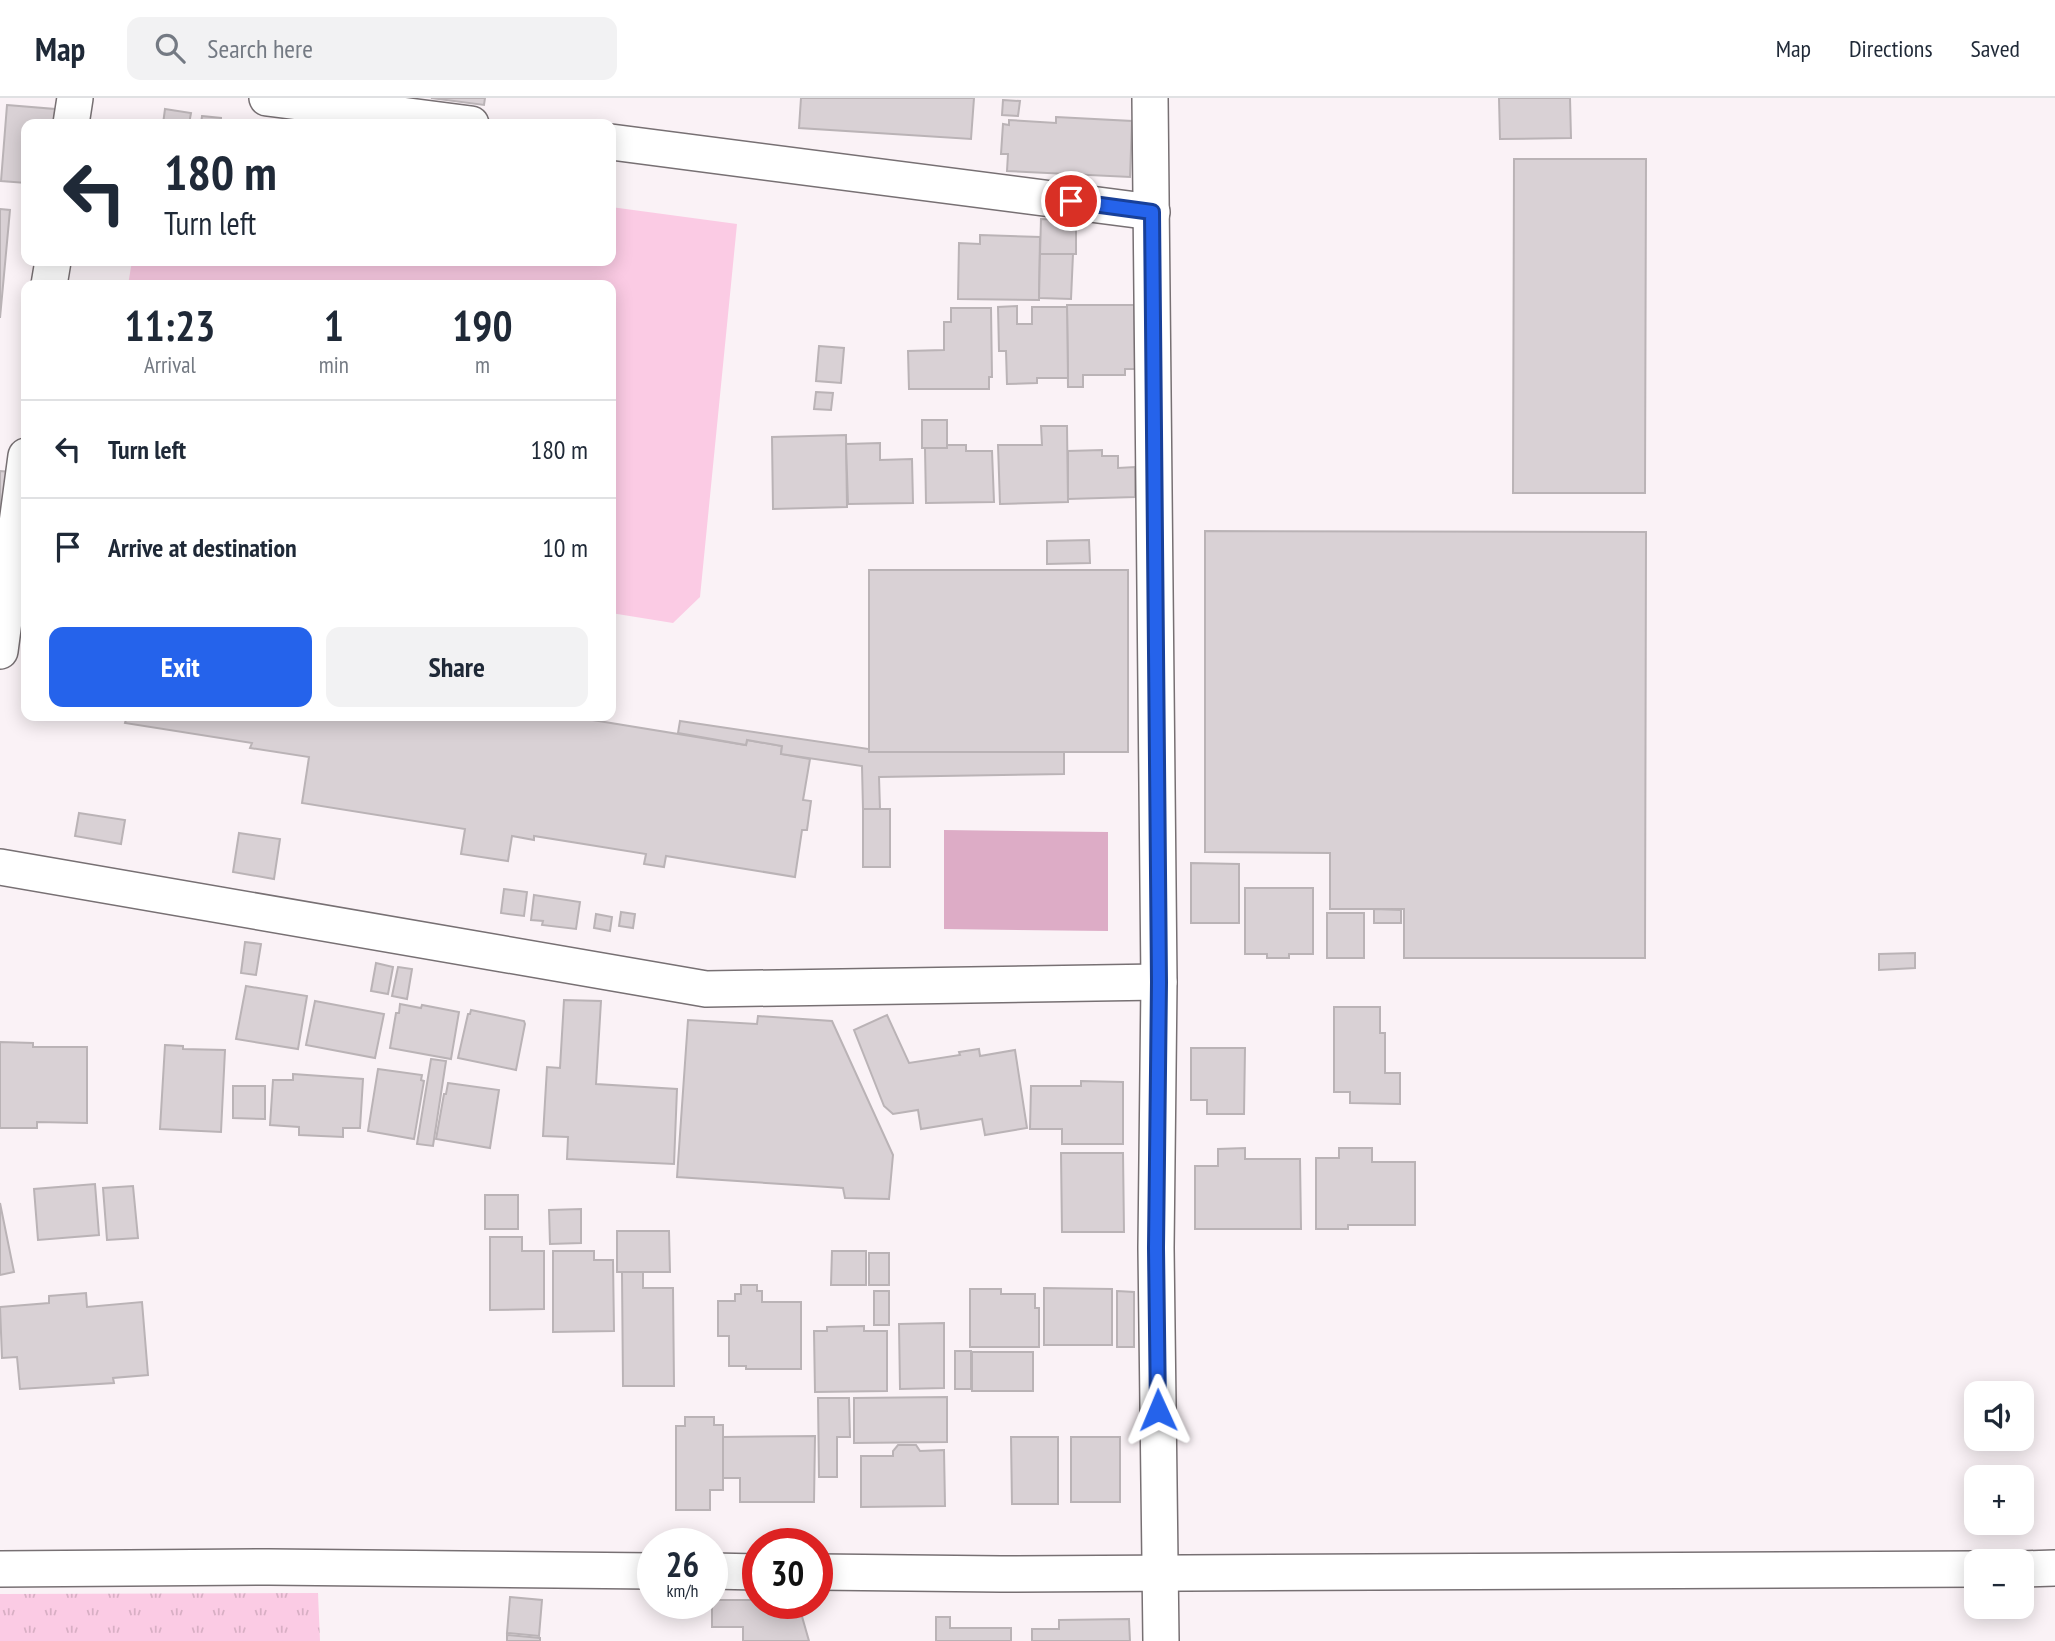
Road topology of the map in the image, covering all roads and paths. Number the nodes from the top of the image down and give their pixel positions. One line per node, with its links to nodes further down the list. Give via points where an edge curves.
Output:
1 (75, 98): 4 (street)
2 (267, 98): 5 (street)
3 (1150, 98): 7 (street)
4 (72, 119)
5 (432, 119)
6 (616, 143): 7 (street)
7 (1152, 212): 11 (street)
8 (21, 494): 9 (street)
9 (0, 651)
10 (0, 867): 11 (street, via 706,989)
11 (1159, 982): 18 (street)
12 (2055, 1568): 14 (street)
13 (1964, 1569): 18 (street)
14 (2034, 1569)
15 (0, 1570): 16 (street)
16 (637, 1571)
17 (833, 1572): 18 (street)
18 (1160, 1573): 19 (street)
19 (1161, 1641)

